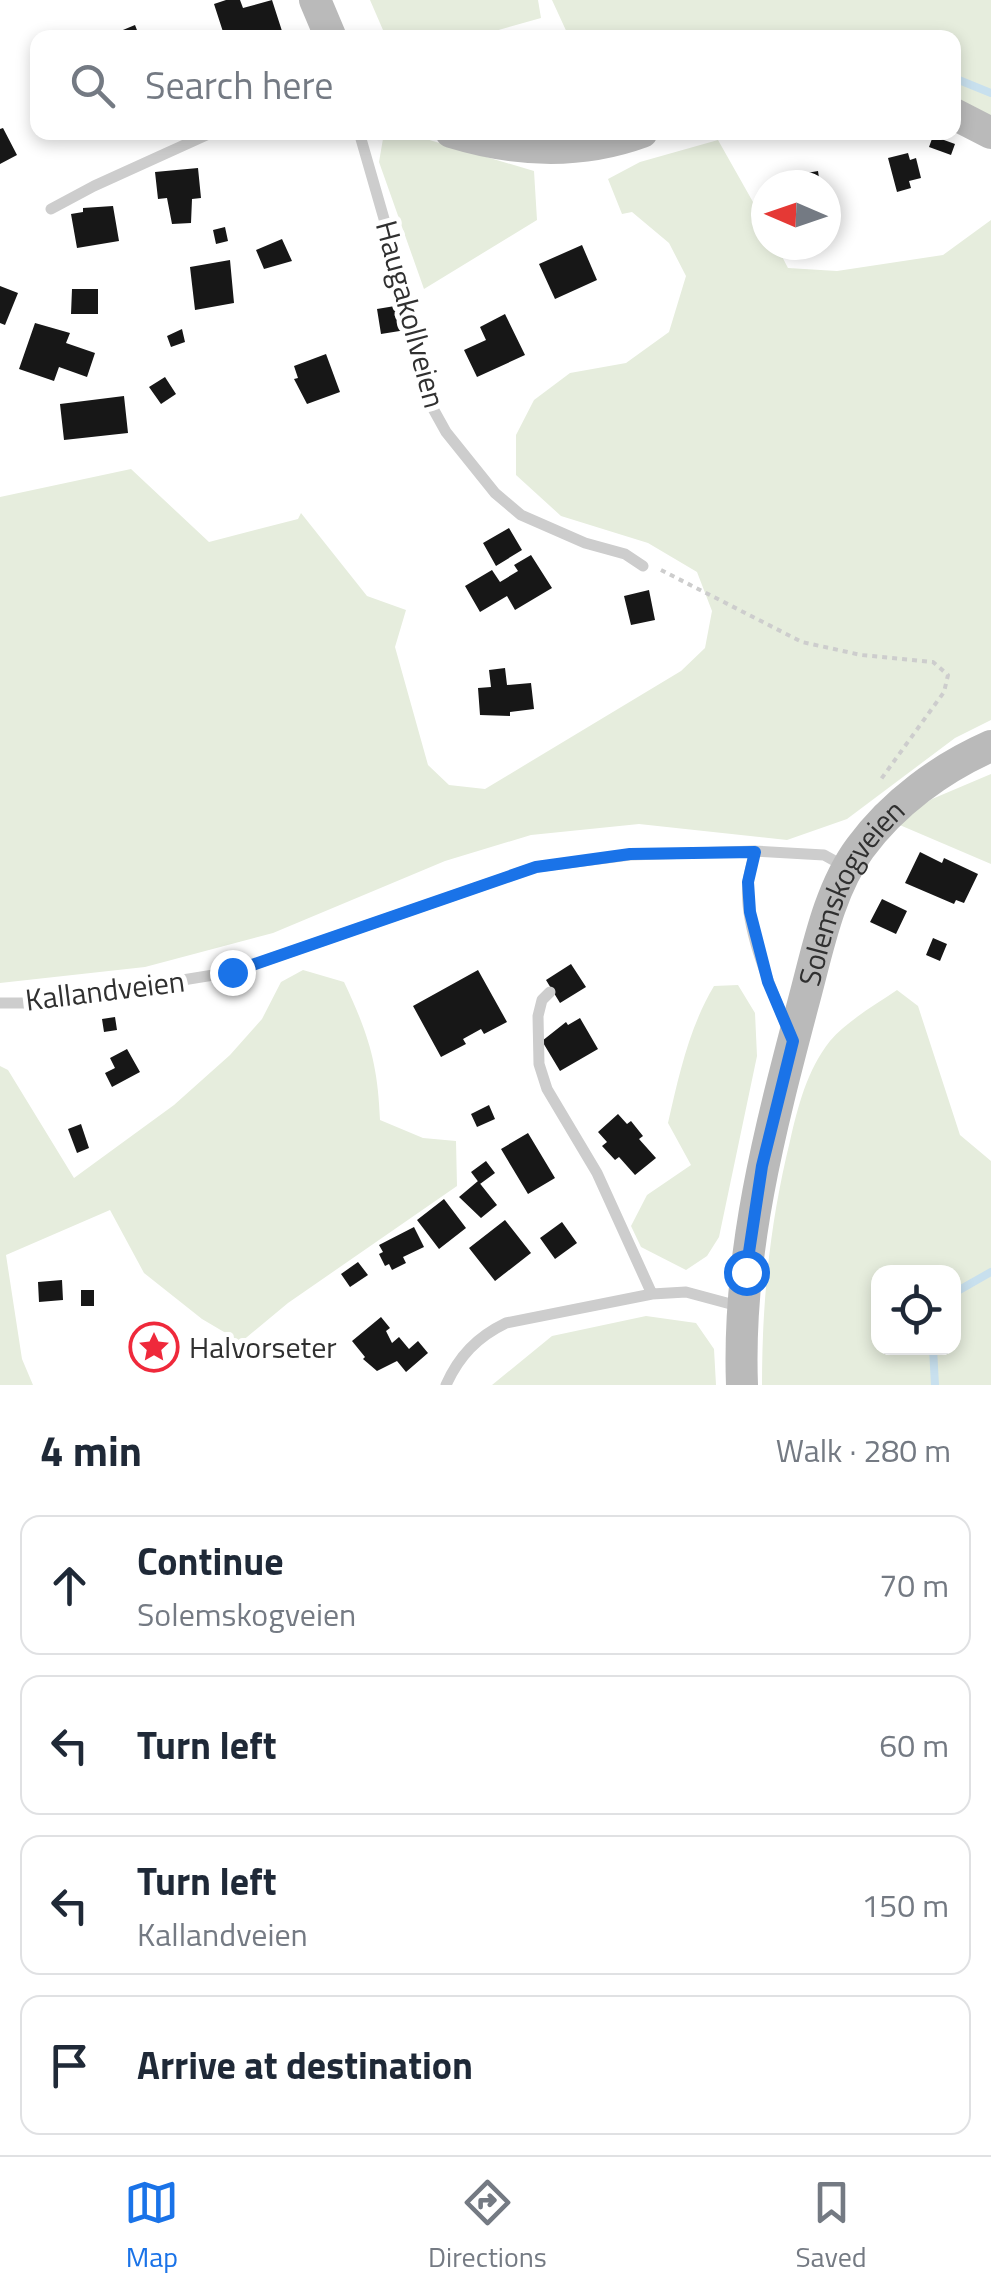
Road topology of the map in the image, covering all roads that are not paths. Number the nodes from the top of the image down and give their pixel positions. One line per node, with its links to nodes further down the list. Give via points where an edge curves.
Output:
1 (314, 0): 2 (street)
2 (327, 30)
3 (961, 118): 4 (street)
4 (991, 133)
5 (195, 140): 9 (lane)
6 (360, 140): 10 (lane, Haugakollveien, via 410,309 422,378 446,432 520,515)
7 (484, 140): 8 (street, via 541,148)
8 (618, 140)
9 (51, 209)
10 (643, 566)
11 (991, 746): 13 (street, Solemskogveien, via 914,794)
12 (755, 852): 13 (lane, Kallandveien, via 824,855); 15 (lane, Kallandveien, via 630,854 536,867 232,972 58,1001); 16 (lane, via 750,912 768,982)
13 (847, 868): 16 (street, Solemskogveien)
14 (550, 992): 17 (lane, via 538,1016 546,1089 597,1173)
15 (0, 1003)
16 (793, 1041): 18 (street, Solemskogveien, via 762,1166)
17 (652, 1294): 18 (lane, via 705,1295); 19 (lane, via 506,1323 464,1353)
18 (742, 1307): 20 (street, Solemskogveien)
19 (446, 1385)
20 (742, 1385)

